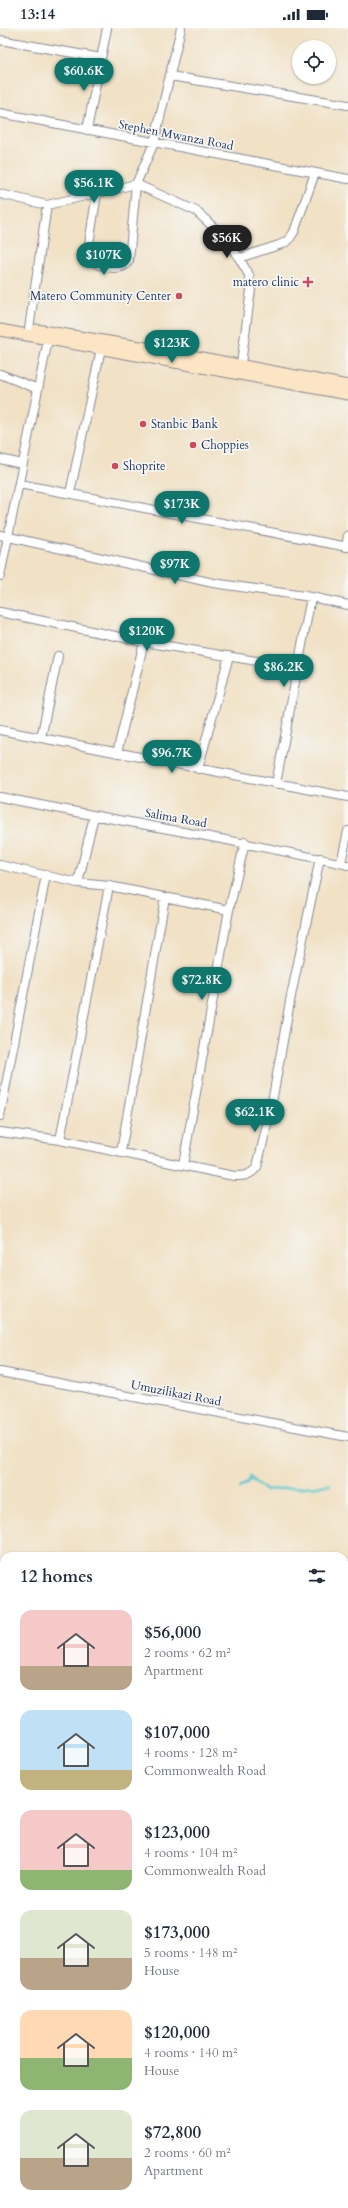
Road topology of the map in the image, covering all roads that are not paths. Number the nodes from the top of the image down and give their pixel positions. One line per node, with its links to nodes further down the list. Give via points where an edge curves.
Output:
1 (106, 28): 4 (street)
2 (181, 28): 5 (street)
3 (0, 40): 4 (street)
4 (101, 58): 8 (street)
5 (170, 76): 6 (street); 9 (street)
6 (348, 105)
7 (0, 113): 8 (street, Stephen Mwanza Road)
8 (87, 130): 9 (street, Stephen Mwanza Road)
9 (154, 143): 10 (street, Stephen Mwanza Road); 12 (street)
10 (315, 173): 11 (street, Stephen Mwanza Road); 16 (street, via 294,232 288,240)
11 (348, 179)
12 (136, 184): 13 (street); 13 (street, via 129,261 127,265 118,269 94,264 88,255); 16 (street, via 196,211 224,237)
13 (97, 193): 15 (street)
14 (0, 194): 15 (street)
15 (47, 205): 18 (street)
16 (239, 258): 22 (street, via 249,275 250,290)
17 (0, 323): 18 (main road)
18 (29, 329): 20 (main road)
19 (0, 330): 20 (main road)
20 (49, 336): 21 (main road); 25 (street)
21 (102, 345): 22 (main road); 30 (street)
22 (240, 369): 24 (main road); 26 (main road)
23 (0, 374): 25 (street)
24 (348, 386)
25 (38, 389): 28 (street)
26 (348, 394)
27 (0, 460): 28 (street)
28 (22, 464): 29 (street)
29 (19, 484): 30 (street); 31 (street)
30 (70, 494): 33 (street)
31 (4, 536): 34 (street); 35 (street, via 213,583)
32 (348, 536): 33 (street)
33 (347, 547)
34 (0, 576)
35 (311, 597): 36 (street); 41 (street)
36 (348, 605)
37 (0, 612): 38 (street)
38 (144, 642): 40 (street); 44 (street)
39 (58, 656): 43 (street)
40 (229, 656): 41 (street); 45 (street)
41 (298, 668): 46 (street)
42 (0, 730): 43 (street)
43 (41, 738): 44 (street)
44 (118, 754): 45 (street)
45 (198, 769): 46 (street)
46 (276, 784): 48 (street)
47 (0, 797): 49 (street, Salima Road)
48 (348, 797)
49 (94, 816): 51 (street, Salima Road); 56 (street)
50 (348, 831): 53 (street)
51 (245, 842): 52 (street, Salima Road); 59 (street)
52 (320, 858): 53 (street, Salima Road); 64 (street, via 257,1167 247,1176 234,1176)
53 (344, 864)
54 (0, 865): 55 (street)
55 (46, 875): 56 (street); 60 (street)
56 (78, 882): 57 (street)
57 (110, 886): 58 (street); 62 (street)
58 (165, 897): 59 (street); 63 (street)
59 (229, 910): 64 (street)
60 (0, 1116)
61 (0, 1132): 62 (street)
62 (60, 1140): 63 (street)
63 (121, 1152): 64 (street)
64 (183, 1165)
65 (0, 1372): 66 (street, Umuzilikazi Road)
66 (348, 1437)

